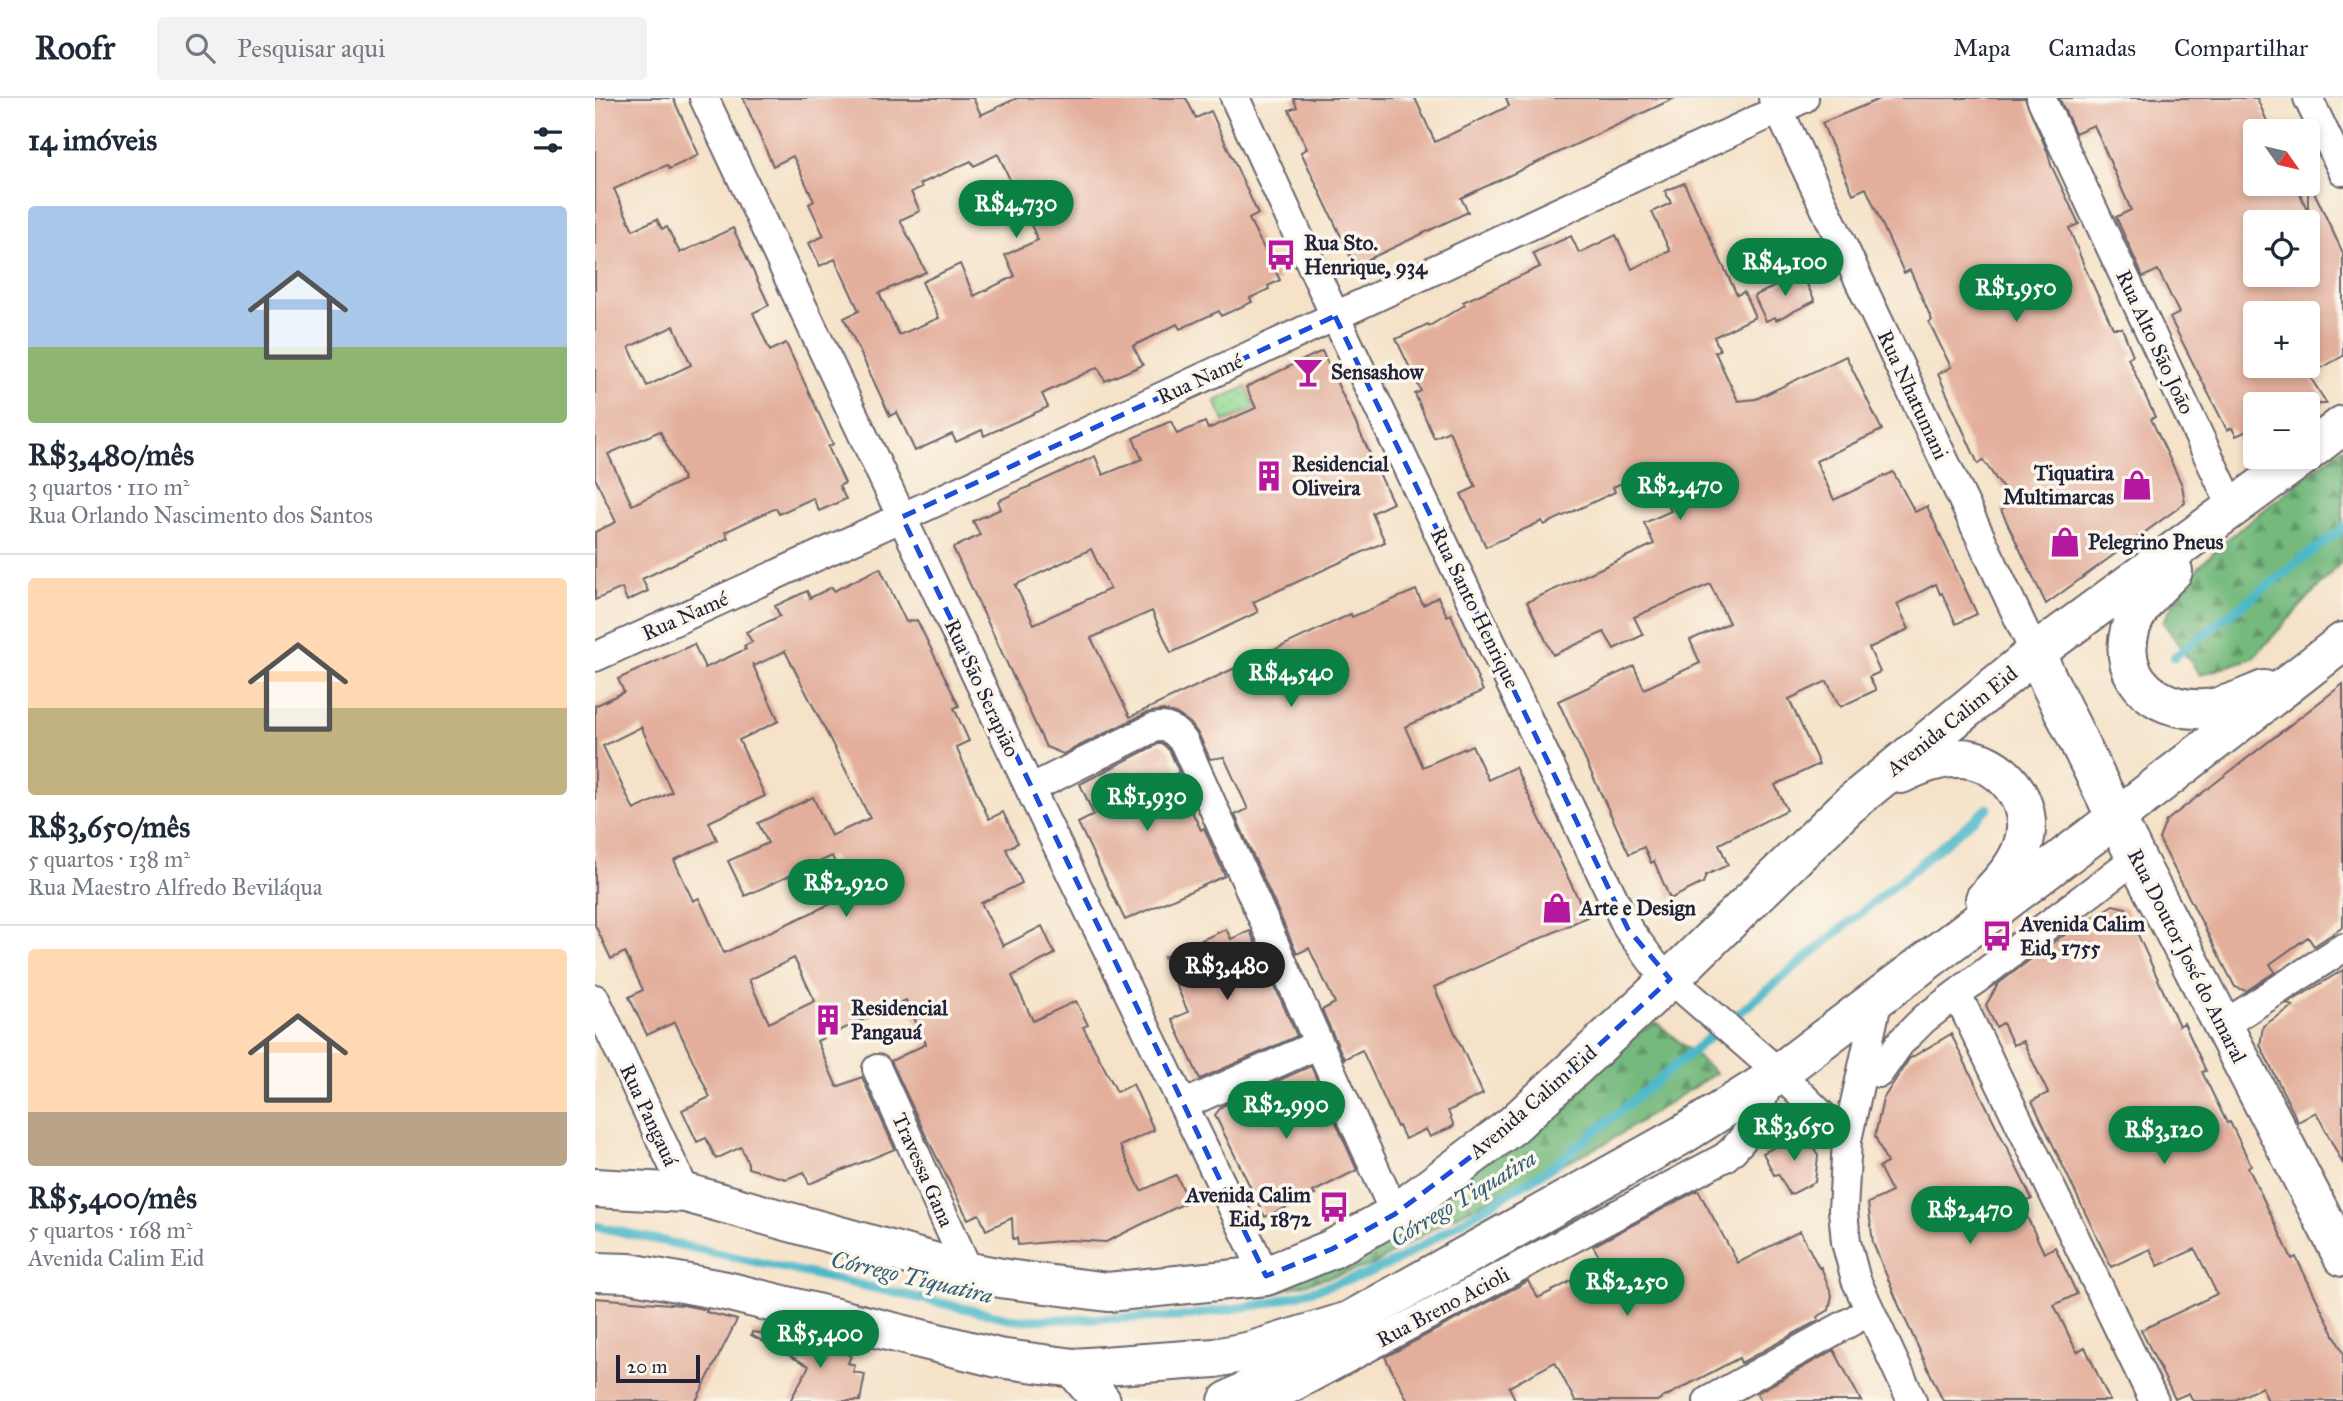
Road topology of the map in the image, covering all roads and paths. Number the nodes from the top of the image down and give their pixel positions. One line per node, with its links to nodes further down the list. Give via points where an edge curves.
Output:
1 (704, 98): 13 (street, Rua São Serapião)
2 (1235, 98): 8 (street, Rua Santo Henrique)
3 (1804, 98): 6 (street, Rua Namé)
4 (2041, 98): 12 (street, Rua Alto São João)
5 (2308, 98): 7 (street)
6 (1776, 104): 8 (street, Rua Namé); 15 (street, Rua Nhatumani)
7 (2343, 171)
8 (1335, 316): 13 (street, Rua Namé); 24 (street, Rua Santo Henrique, via 1628,929 1655,965)
9 (2343, 425): 10 (main road)
10 (2320, 443)
11 (2286, 469): 12 (main road, Avenida Calim Eid)
12 (2233, 509): 15 (main road, Avenida Calim Eid); 17 (main road, via 2140,610 2128,647 2135,675 2156,699 2198,709 2237,701)
13 (902, 517): 16 (street, Rua Namé); 18 (street, Rua São Serapião)
14 (2343, 642): 17 (main road)
15 (2035, 653): 19 (main road, Avenida Calim Eid); 20 (main road, Rua Doutor José do Amaral)
16 (595, 657)
17 (2303, 672): 20 (main road)
18 (1030, 789): 29 (street, via 1153,728 1174,730 1184,742); 33 (street, Rua São Serapião)
19 (1849, 806): 23 (main road, via 1912,769 1948,758 1980,762 2014,787 2025,817 2018,857); 24 (main road, Avenida Calim Eid)
20 (2117, 817): 21 (main road, Rua Doutor José do Amaral); 23 (main road)
21 (2136, 858): 25 (street); 28 (main road, Rua Doutor José do Amaral)
22 (2343, 948): 28 (street)
23 (1935, 955): 26 (main road)
24 (1680, 988): 32 (street, Rua Santo Henrique, via 1743,1043); 37 (main road, Avenida Calim Eid, via 1513,1125)
25 (1957, 994): 31 (street, via 1900,1043); 50 (street)
26 (1878, 998): 32 (main road); 34 (street)
27 (595, 999): 36 (street, Rua Pangauá)
28 (2223, 1026): 38 (main road, Rua Doutor José do Amaral)
29 (1319, 1044): 33 (street); 37 (street)
30 (877, 1069): 40 (street, Travessa Gana)
31 (1879, 1073)
32 (1773, 1077): 34 (street, Rua Santo Henrique); 43 (main road, via 1682,1135); 47 (street, Rua Breno Acioli, via 1750,1129 1725,1157)
33 (1183, 1105): 41 (street, Rua São Serapião)
34 (1847, 1140): 42 (street, via 1846,1242)
35 (595, 1188): 36 (main road, Avenida Calim Eid)
36 (686, 1192): 40 (main road, Avenida Calim Eid)
37 (1395, 1214): 41 (main road, Avenida Calim Eid, via 1332,1249)
38 (2341, 1244)
39 (595, 1272): 44 (main road, via 629,1273 726,1291 998,1359)
40 (969, 1272): 41 (main road, Avenida Calim Eid, via 1108,1292)
41 (1266, 1276)
42 (1870, 1311): 48 (street); 49 (street)
43 (1349, 1321): 44 (main road, via 1251,1352); 46 (main road, Rua Breno Acioli, via 1286,1368)
44 (1074, 1368): 45 (main road)
45 (1101, 1401)
46 (1228, 1401)
47 (1267, 1401)
48 (1708, 1401)
49 (1912, 1401)
50 (2154, 1401)

